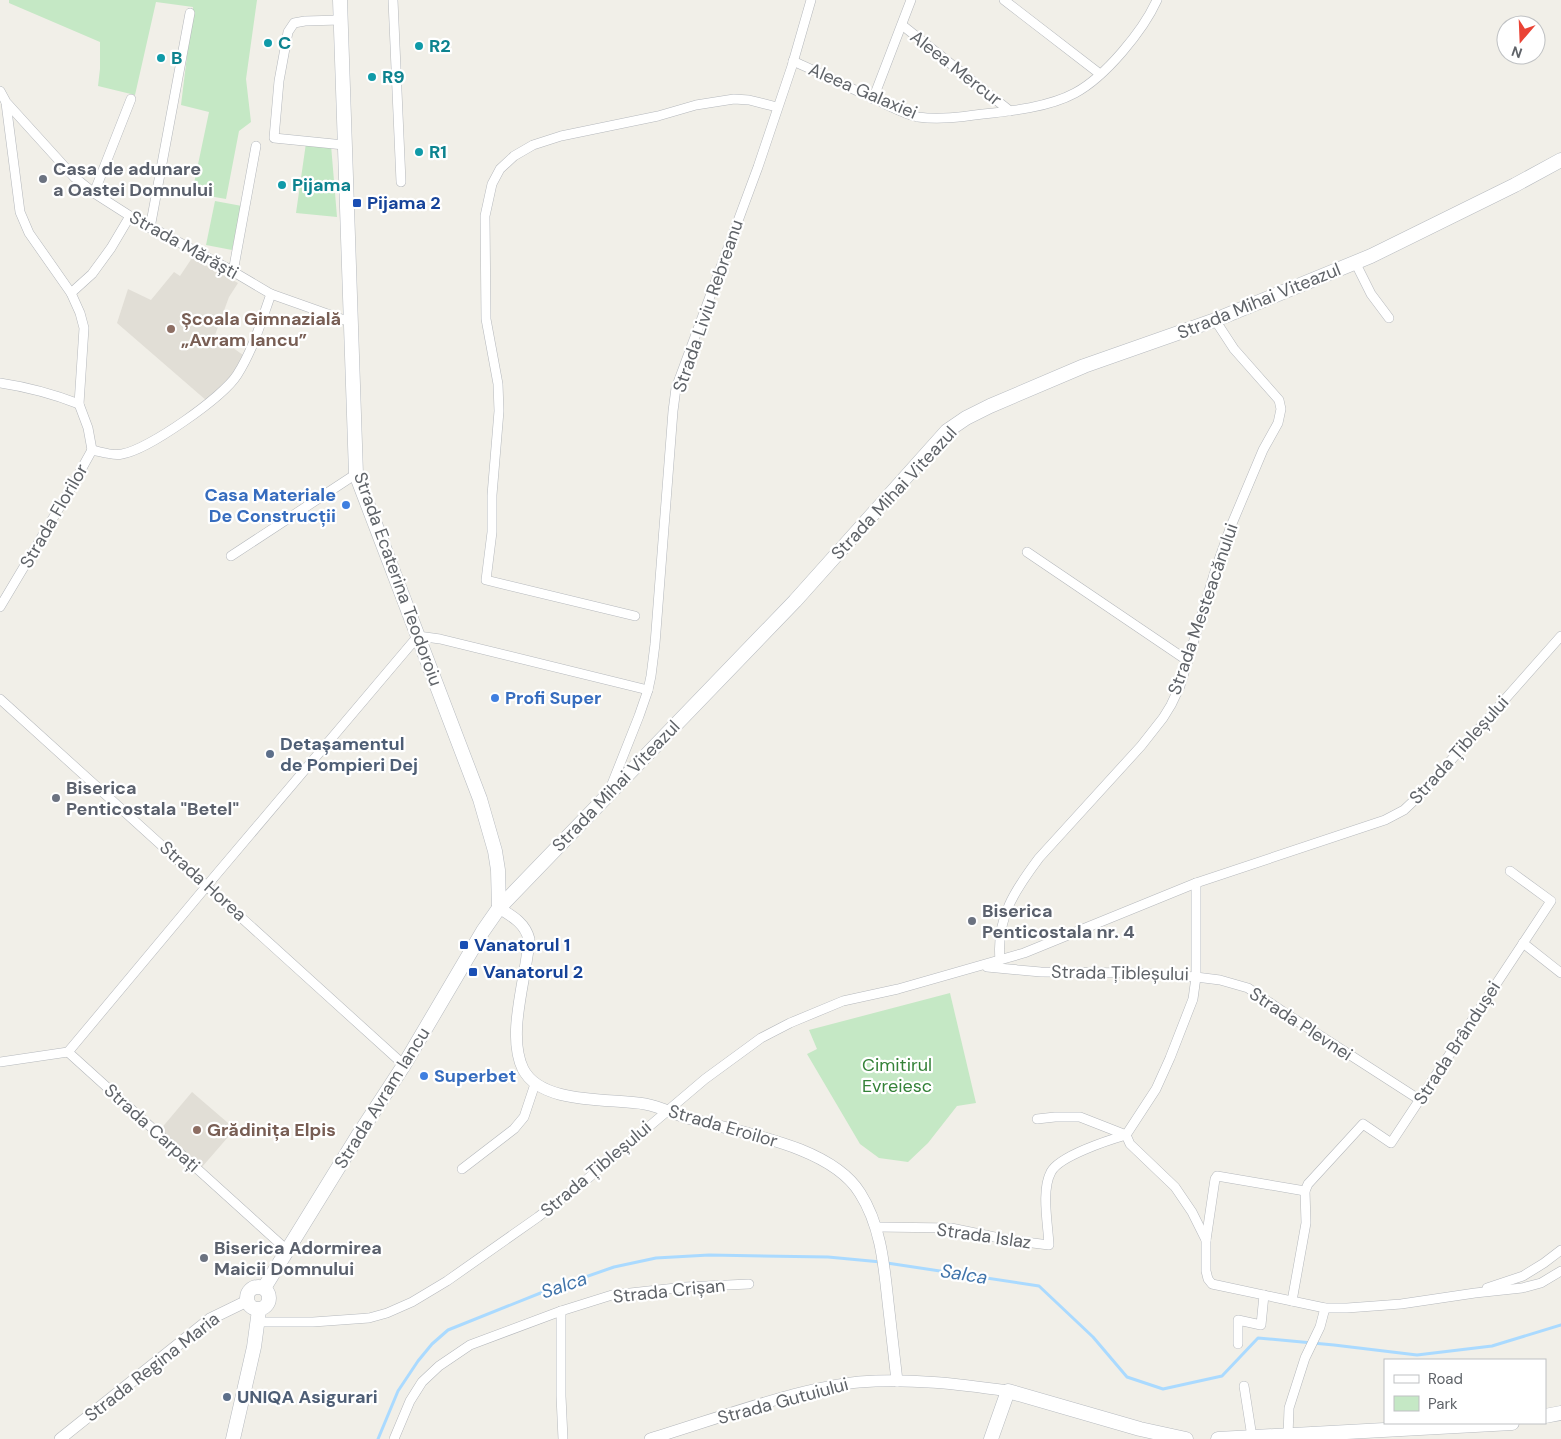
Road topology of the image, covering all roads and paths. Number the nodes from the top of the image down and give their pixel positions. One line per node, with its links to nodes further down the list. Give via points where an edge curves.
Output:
1 (340, 0): 8 (main road, Strada Ecaterina Teodoroiu)
2 (394, 0): 21 (street)
3 (811, 0): 10 (street, Strada Liviu Rebreanu)
4 (911, 0): 9 (street)
5 (1004, 0): 11 (street)
6 (1153, 2): 11 (street, Aleea Galaxiei, via 1144,24)
7 (190, 13): 24 (street)
8 (340, 20): 18 (main road, Strada Ecaterina Teodoroiu); 18 (street, via 294,23 288,32 279,81 274,138)
9 (902, 25): 13 (street); 17 (street, Aleea Mercur)
10 (793, 61): 13 (street, Aleea Galaxiei); 16 (street, Strada Liviu Rebreanu)
11 (1100, 74): 17 (street, Aleea Galaxiei, via 1065,98)
12 (0, 91): 15 (street, Strada Mărăști)
13 (873, 98): 17 (street, Aleea Galaxiei, via 916,116 952,118)
14 (131, 99): 22 (street)
15 (6, 102): 22 (street, Strada Mărăști, via 74,177); 27 (street, via 20,212 29,233)
16 (776, 107): 39 (street, via 734,99 561,136 533,145 514,156 500,169 492,184 485,216 486,319 498,384 499,411 486,580); 43 (street, Strada Liviu Rebreanu, via 758,167 676,388 655,644)
17 (1010, 111)
18 (344, 145): 31 (main road, Strada Ecaterina Teodoroiu)
19 (256, 146): 26 (street)
20 (1561, 160): 25 (main road, Strada Mihai Viteazul)
21 (401, 182)
22 (94, 193): 23 (street, Strada Mărăști)
23 (130, 216): 24 (street, Strada Mărăști); 27 (street, via 92,274)
24 (150, 228): 26 (street, Strada Mărăști)
25 (1355, 262): 29 (street, via 1371,294); 30 (main road, Strada Mihai Viteazul)
26 (232, 272): 28 (street, Strada Mărăști)
27 (71, 293): 33 (street, via 84,328)
28 (271, 294): 31 (street, Strada Mărăști); 34 (street, via 253,344 231,384 200,410 132,452 108,454)
29 (1389, 318)
30 (1215, 320): 42 (street, Strada Mesteacănului, via 1234,349 1278,400 1281,409 1231,526); 45 (main road, Strada Mihai Viteazul, via 1084,366 990,406 947,431 795,600)
31 (350, 322): 35 (main road, Strada Ecaterina Teodoroiu)
32 (0, 383): 33 (street, via 22,386)
33 (79, 404): 34 (street)
34 (92, 450): 38 (street, Strada Florilor)
35 (356, 474): 37 (street); 40 (main road, Strada Ecaterina Teodoroiu)
36 (1027, 552): 42 (street)
37 (231, 556)
38 (0, 607)
39 (635, 616)
40 (418, 636): 43 (street); 48 (street); 49 (main road, Strada Ecaterina Teodoroiu, via 489,828 498,870)
41 (1561, 636): 47 (street, Strada Țibleșului, via 1404,810 1385,820)
42 (1188, 662): 51 (street, Strada Mesteacănului, via 1171,705 1151,734 1039,858 1012,898 1000,931)
43 (648, 690): 45 (street, Strada Liviu Rebreanu)
44 (0, 699): 48 (street, Strada Horea)
45 (608, 794): 49 (main road, Strada Mihai Viteazul)
46 (1510, 871): 50 (street, Strada Brândușei, via 1551,900)
47 (1196, 883): 51 (street, Strada Țibleșului); 54 (street, Strada Țibleșului)
48 (207, 885): 55 (street); 57 (street, Strada Horea)
49 (499, 908): 57 (main road, Strada Avram Iancu); 58 (street, via 522,924 529,939 519,1008 517,1050 522,1068)
50 (1524, 943): 53 (street); 59 (street, Strada Brândușei)
51 (1000, 960): 52 (street, Strada Țibleșului)
52 (982, 966): 54 (street, Strada Țibleșului, via 1041,972); 60 (street, Strada Țibleșului, via 843,1002 790,1023 761,1038)
53 (1561, 973)
54 (1196, 977): 59 (street, Strada Plevnei, via 1248,988); 62 (street, via 1193,999 1170,1058 1156,1089)
55 (68, 1052): 56 (street); 68 (street, Strada Carpați)
56 (0, 1062)
57 (404, 1065): 68 (main road, Strada Avram Iancu)
58 (535, 1084): 60 (street, Strada Eroilor, via 562,1095); 63 (street, via 524,1117 514,1129)
59 (1420, 1100): 64 (street, Strada Brândușei, via 1391,1143 1363,1124)
60 (667, 1110): 65 (street, Strada Eroilor, via 788,1144 812,1154 832,1166 860,1192); 78 (street, Strada Țibleșului, via 538,1217 412,1302 369,1318 336,1321)
61 (1037, 1119): 62 (street, via 1080,1117)
62 (1126, 1135): 65 (street, Strada Islaz, via 1076,1154 1057,1164 1050,1172 1046,1191 1050,1245 951,1228); 66 (street, via 1130,1144 1175,1188)
63 (462, 1169)
64 (1305, 1191): 66 (street, via 1217,1176); 75 (street, via 1306,1223)
65 (876, 1228): 80 (street, Strada Eroilor)
66 (1206, 1240): 73 (street, via 1206,1270 1212,1284)
67 (1561, 1250): 72 (street, via 1523,1276)
68 (288, 1251): 71 (main road, Strada Avram Iancu)
69 (1561, 1271): 72 (street, via 1532,1286)
70 (750, 1284): 77 (street, Strada Crișan, via 685,1286 612,1295)
71 (264, 1288): 74 (main road, via 252,1289); 78 (main road, via 269,1301)
72 (1475, 1293): 76 (street, via 1401,1304)
73 (1264, 1295): 75 (street); 79 (street, via 1260,1324 1238,1320)
74 (247, 1301): 78 (main road); 88 (street, Strada Regina Maria, via 210,1319)
75 (1292, 1301): 76 (street)
76 (1325, 1308): 86 (street, via 1289,1408)
77 (561, 1311): 90 (street, Strada Crișan, via 470,1345 453,1355 422,1382); 91 (street)
78 (258, 1316): 89 (main road)
79 (1238, 1344)
80 (896, 1381): 82 (street, Strada Gutuiului); 92 (street, Strada Gutuiului, via 858,1382 821,1388)
81 (1244, 1386): 87 (street)
82 (1008, 1391): 93 (main road); 94 (main road)
83 (1561, 1413): 84 (main road)
84 (1546, 1416)
85 (1495, 1424): 86 (main road)
86 (1288, 1436): 87 (main road)
87 (1247, 1438): 95 (main road)
88 (60, 1439)
89 (233, 1439)
90 (394, 1439)
91 (563, 1439)
92 (650, 1439)
93 (991, 1439)
94 (1186, 1439)
95 (1218, 1439)

